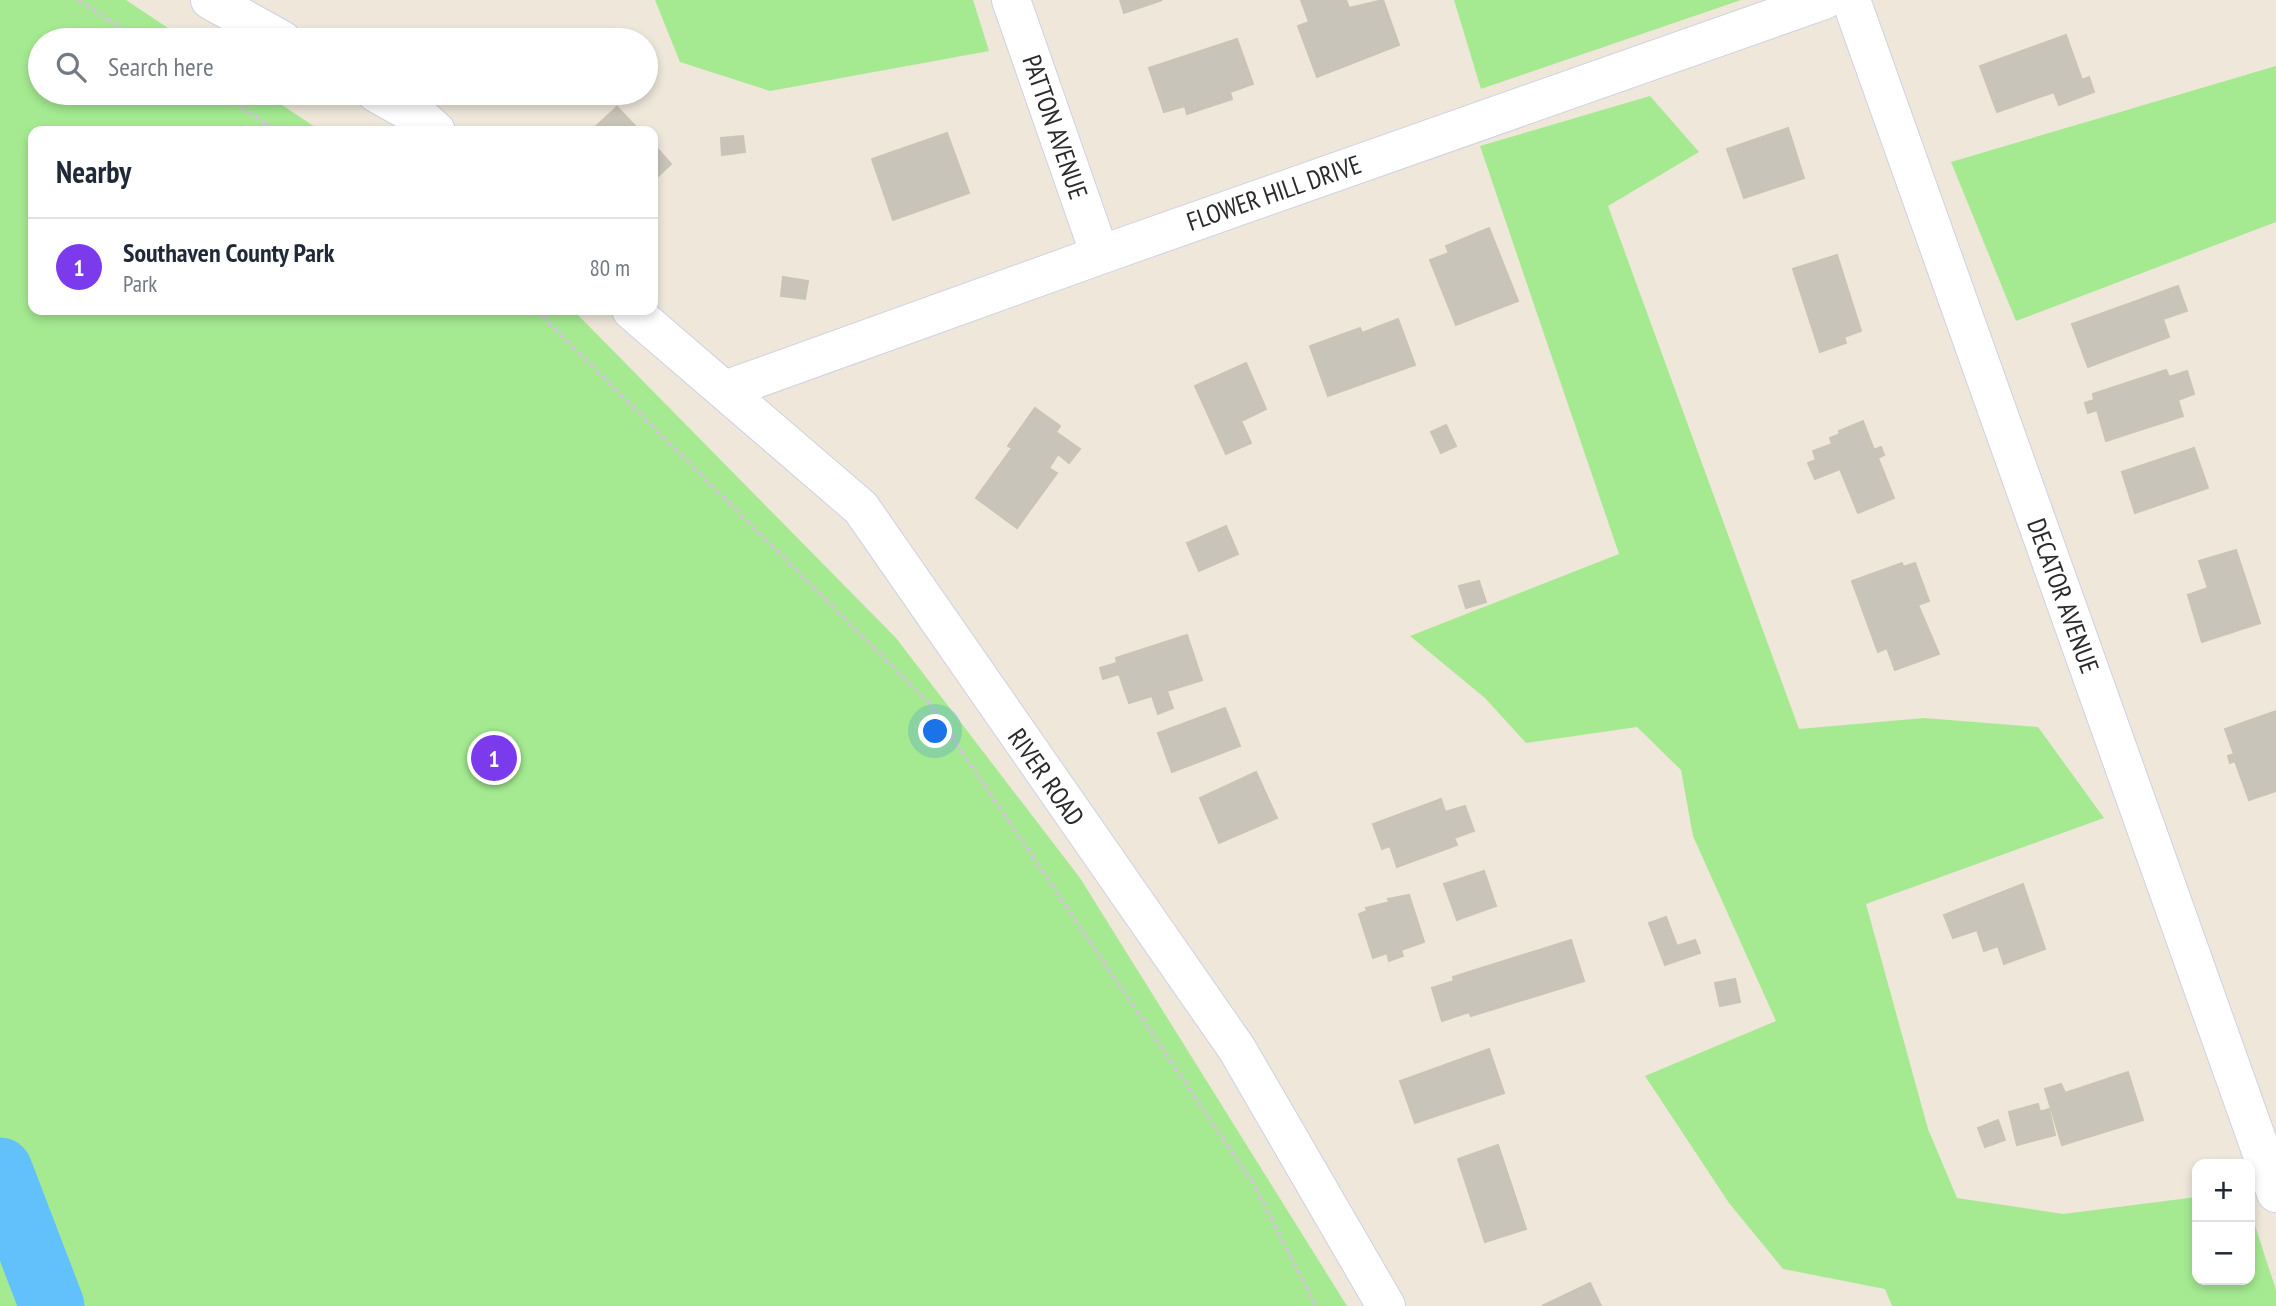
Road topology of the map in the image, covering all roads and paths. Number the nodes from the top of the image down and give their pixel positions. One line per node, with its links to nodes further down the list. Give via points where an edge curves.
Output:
1 (79, 0): 6 (path)
2 (210, 0): 7 (street)
3 (1011, 0): 12 (street, PATTON AVENUE)
4 (1824, 0): 12 (street, FLOWER HILL DRIVE)
5 (1851, 0): 16 (street, DECATOR AVENUE)
6 (122, 28)
7 (260, 28)
8 (238, 105): 10 (path)
9 (397, 105): 11 (street)
10 (270, 126)
11 (431, 126)
12 (1100, 255): 15 (street, FLOWER HILL DRIVE)
13 (541, 315): 17 (path, via 929,703 1253,1183)
14 (637, 315): 15 (street, RIVER ROAD)
15 (725, 390): 18 (street, RIVER ROAD, via 861,508 1237,1049)
16 (2276, 1193)
17 (1316, 1306)
18 (1386, 1306)

